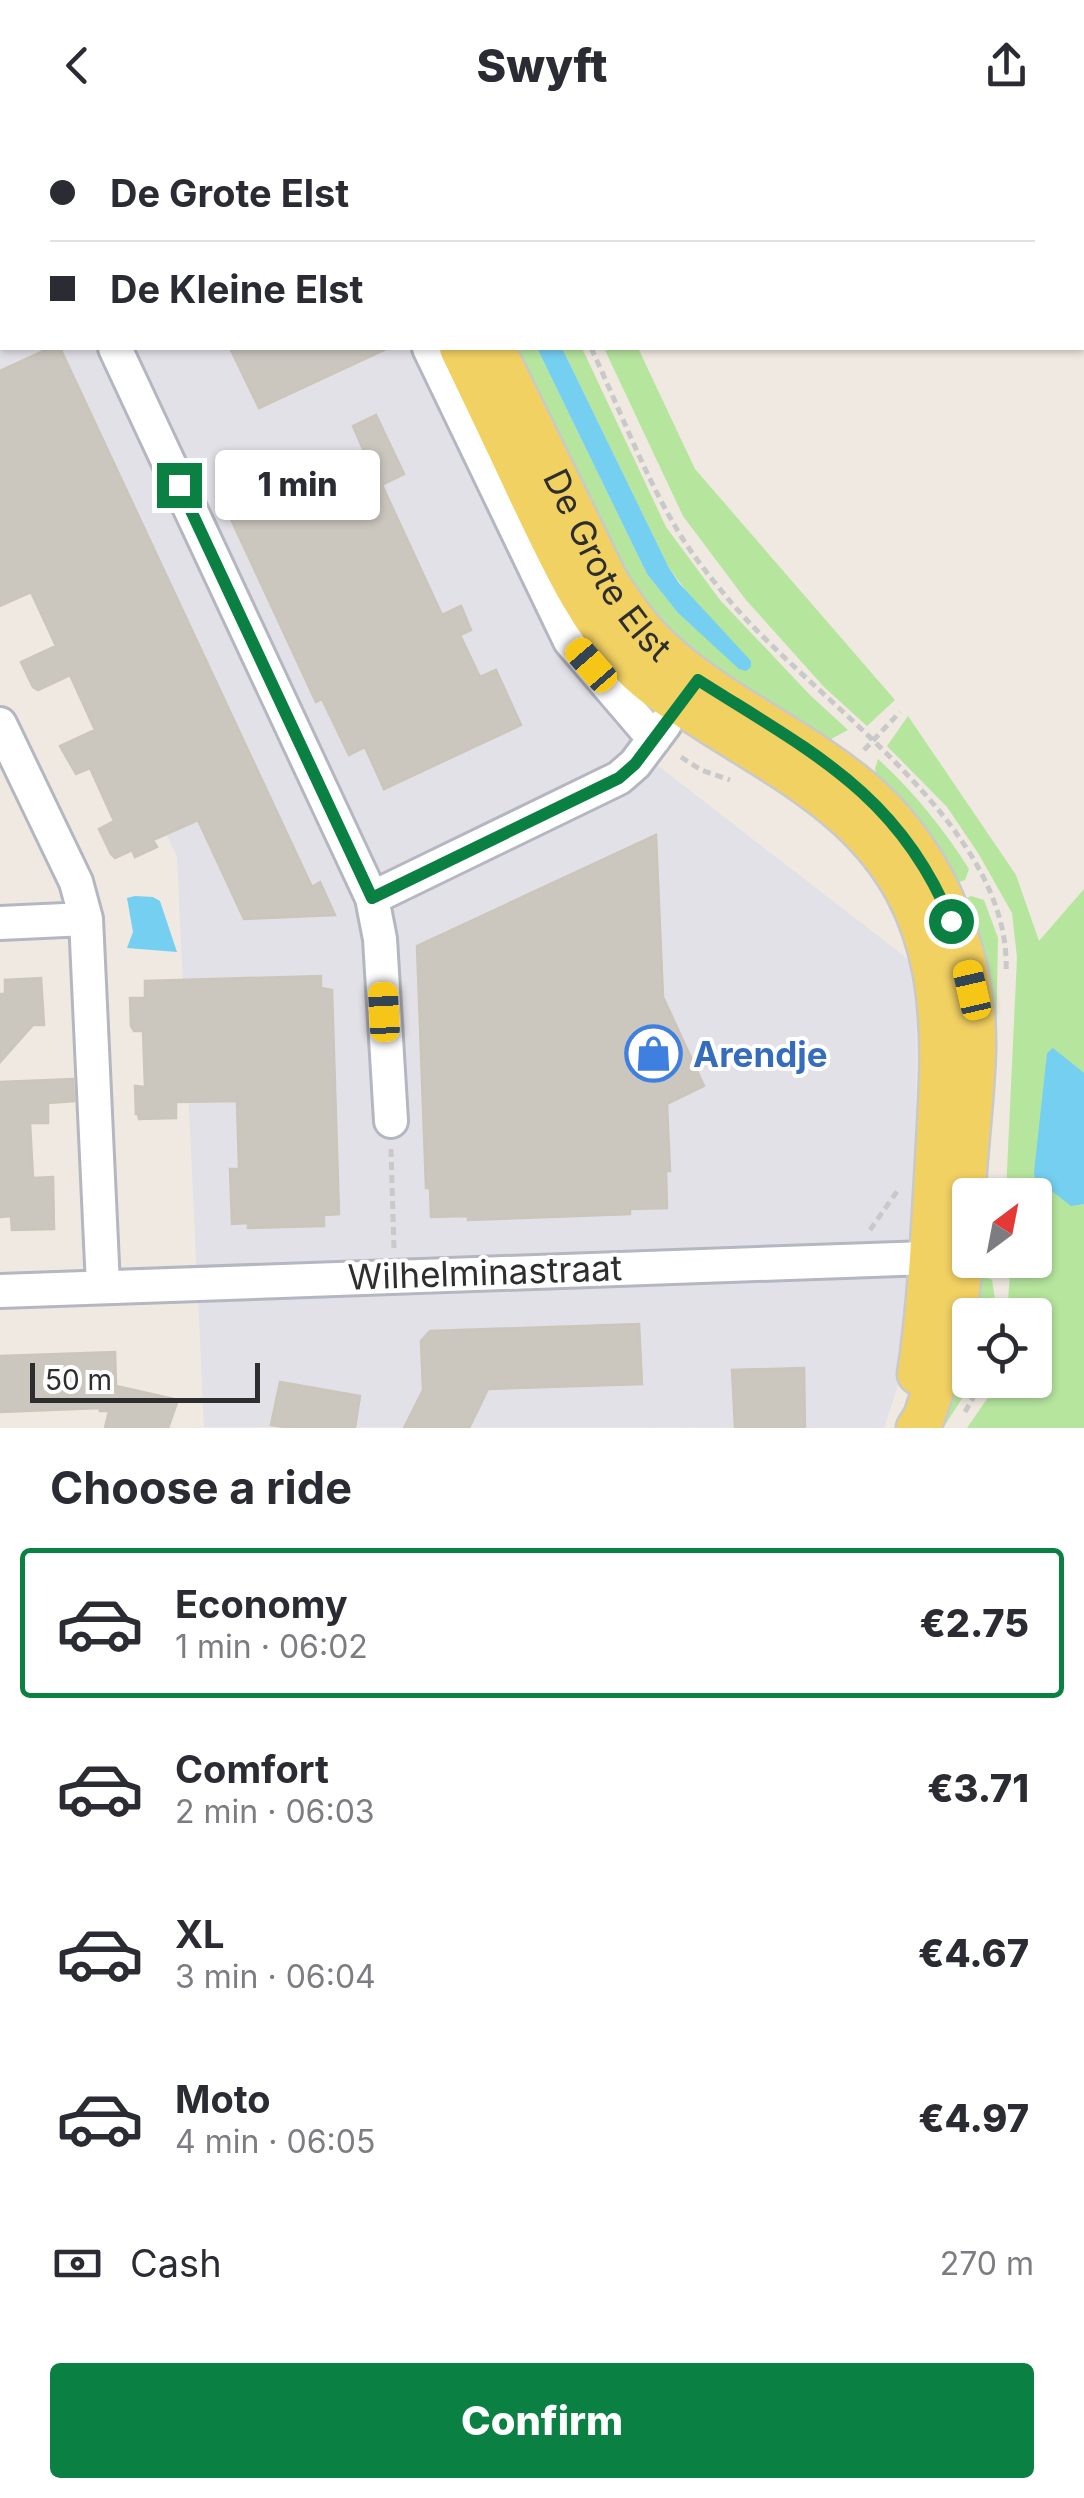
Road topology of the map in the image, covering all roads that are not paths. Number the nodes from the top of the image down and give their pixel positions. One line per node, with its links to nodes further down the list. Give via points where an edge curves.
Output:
1 (116, 350): 8 (street)
2 (430, 350): 7 (street, via 570,641)
3 (461, 350): 5 (main road, De Grote Elst, via 574,588 634,669)
4 (495, 350): 5 (main road, De Grote Elst, via 608,582)
5 (689, 692): 7 (street); 12 (main road, De Grote Elst, via 812,753 872,799 926,868 960,942 972,990 975,1048)
6 (0, 724): 9 (street, via 76,882)
7 (654, 738): 8 (street, via 619,778)
8 (372, 898): 11 (street)
9 (86, 919): 10 (street); 16 (street)
10 (0, 923)
11 (391, 1121)
12 (961, 1178)
13 (952, 1258): 16 (street, Wilhelminastraat, via 394,1288)
14 (952, 1261): 18 (main road, De Grote Elst)
15 (953, 1278): 19 (main road, De Grote Elst, via 954,1323)
16 (104, 1286): 17 (street, Wilhelminastraat)
17 (0, 1291)
18 (904, 1428)
19 (917, 1428)

